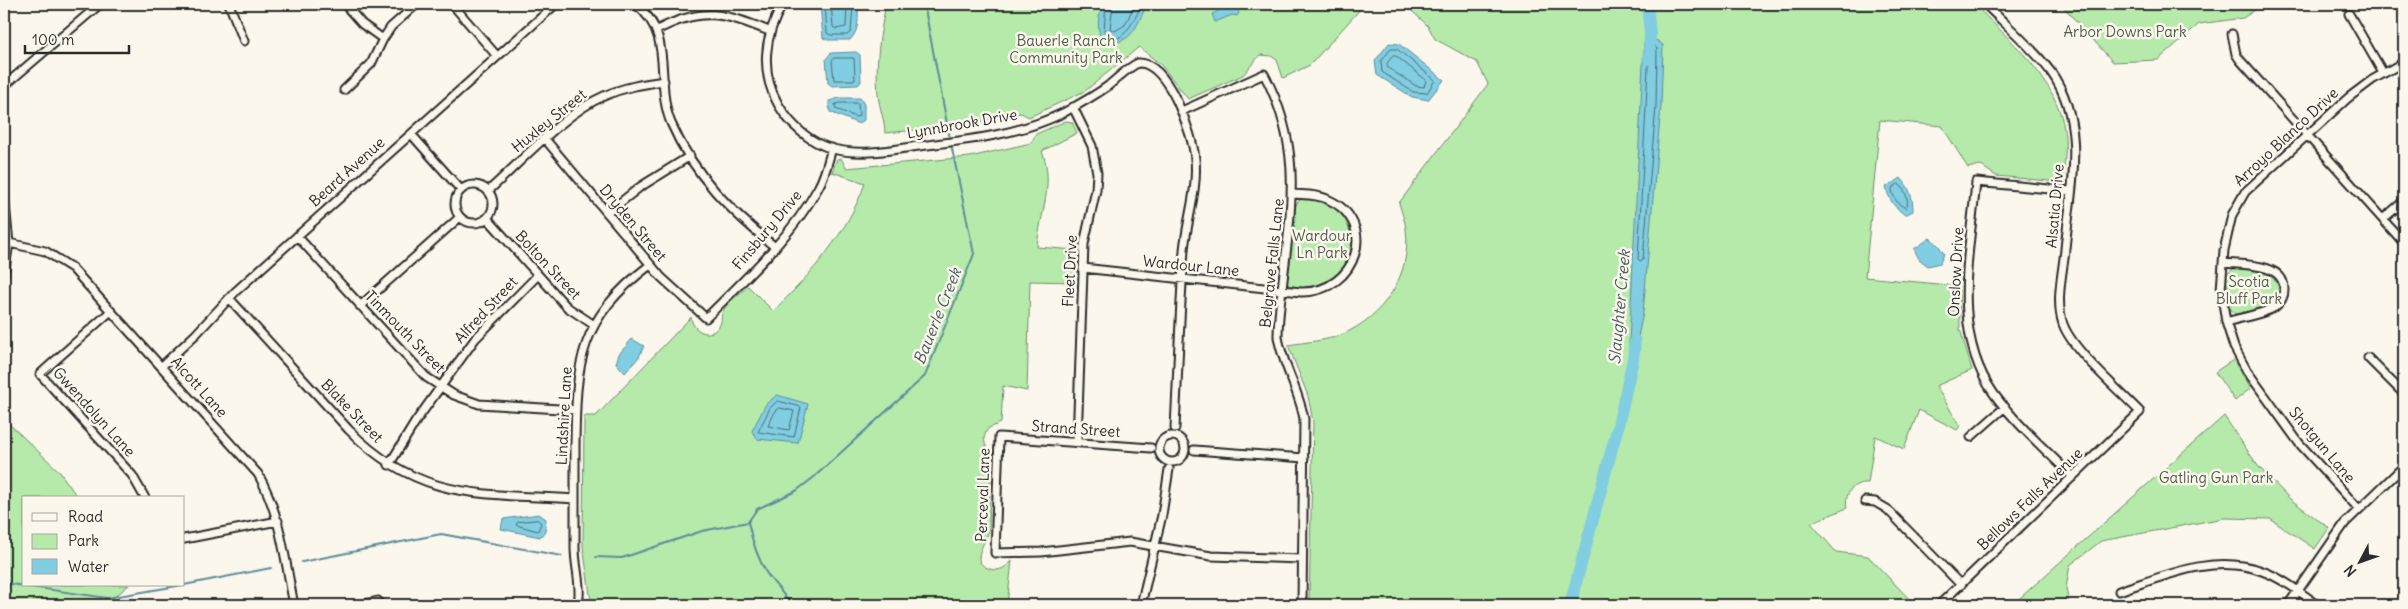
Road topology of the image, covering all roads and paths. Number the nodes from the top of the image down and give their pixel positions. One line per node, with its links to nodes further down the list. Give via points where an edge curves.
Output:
1 (100, 4): 20 (street)
2 (229, 4): 15 (street)
3 (417, 4): 14 (street, via 391,27)
4 (452, 4): 16 (street)
5 (556, 4): 16 (street, Beard Avenue)
6 (635, 4): 11 (street)
7 (783, 4): 12 (street, Lynnbrook Drive)
8 (1987, 5): 31 (street, Alsatia Drive, via 2052,74 2066,103 2074,147)
9 (346, 7): 14 (street)
10 (2349, 14): 18 (street)
11 (657, 30): 12 (street, via 682,18 707,14 726,16); 19 (street, via 663,55)
12 (769, 31): 27 (street, Lynnbrook Drive, via 767,67 779,106 802,132)
13 (2232, 34): 25 (street, via 2240,60)
14 (383, 39): 21 (street, via 371,64)
15 (244, 41)
16 (497, 56): 24 (street, Beard Avenue)
17 (2404, 62): 18 (street, Arroyo Blanco Drive)
18 (2384, 73): 25 (street, Arroyo Blanco Drive, via 2354,93)
19 (664, 81): 26 (street, Huxley Street, via 629,87 600,98 576,112); 28 (street, via 670,121)
20 (4, 86)
21 (344, 90)
22 (1073, 108): 23 (street, Lynnbrook Drive, via 1134,65 1144,63 1166,84); 27 (street, Lynnbrook Drive, via 1012,132 962,141 856,153); 45 (street, Fleet Drive, via 1092,146 1097,173 1085,236)
23 (1182, 111): 32 (street, Belgrave Falls Lane, via 1264,74 1278,102 1286,130 1291,154); 48 (street, Lynnbrook Drive, via 1191,138 1196,170 1184,248)
24 (411, 134): 29 (street); 39 (street, Beard Avenue)
25 (2307, 134): 38 (street); 43 (street, Arroyo Blanco Drive, via 2237,203 2228,227)
26 (545, 139): 30 (street, Huxley Street); 35 (street, Dryden Street)
27 (832, 148): 42 (street, Finsbury Drive, via 819,187)
28 (690, 156): 35 (street, via 640,187); 42 (street, via 732,212)
29 (462, 190): 30 (street, via 472,186); 36 (street, via 455,206)
30 (488, 191): 37 (street, via 493,208)
31 (2070, 191): 61 (street, Onslow Drive, via 1976,182 1966,318 1979,368); 63 (street, Alsatia Drive, via 2060,296 2063,325 2078,347)
32 (1292, 194): 49 (street, Belgrave Falls Lane); 49 (street, Wardour Lane, via 1322,197 1340,207 1355,230 1356,251 1346,273 1327,288 1310,292)
33 (4, 195): 40 (street)
34 (2404, 200): 38 (street)
35 (607, 213): 44 (street, Dryden Street)
36 (460, 217): 37 (street, via 476,223); 51 (street)
37 (487, 218): 46 (street, Bolton Street)
38 (2383, 219): 41 (street)
39 (297, 236): 50 (street, Beard Avenue); 51 (street, Tinmouth Street)
40 (9, 243): 47 (street); 52 (street, Alcott Lane, via 29,246 60,258)
41 (2404, 243)
42 (775, 247): 53 (street, Finsbury Drive)
43 (2223, 263): 54 (street, Arroyo Blanco Drive, via 2221,290); 54 (street, via 2272,270 2281,278 2284,291 2280,302 2272,308)
44 (650, 264): 53 (street, Dryden Street, via 671,288); 55 (street, Lindshire Lane, via 618,292)
45 (1083, 268): 48 (street, Wardour Lane); 69 (street, Fleet Drive)
46 (538, 275): 55 (street, Bolton Street, via 567,307); 58 (street, Alfred Street, via 484,328)
47 (4, 276)
48 (1183, 279): 49 (street, Wardour Lane); 64 (street, Lynnbrook Drive)
49 (1282, 290): 76 (street, Belgrave Falls Lane, via 1278,337 1303,410)
50 (229, 298): 57 (street, Beard Avenue); 79 (street, Blake Street, via 349,430)
51 (360, 306): 58 (street, Tinmouth Street, via 414,366)
52 (111, 311): 57 (street, Alcott Lane); 83 (street, Gwendolyn Lane, via 40,374 132,475)
53 (706, 318)
54 (2226, 322): 60 (street, Arroyo Blanco Drive, via 2240,359)
55 (594, 325): 62 (street, Lindshire Lane, via 579,365)
56 (2368, 358): 59 (street)
57 (162, 366): 87 (street, Alcott Lane, via 258,474 269,493)
58 (440, 387): 62 (street, Tinmouth Street, via 478,404); 79 (street, Alfred Street)
59 (2404, 394)
60 (2267, 397): 86 (street, Shotgun Lane, via 2310,457)
61 (2005, 407): 68 (street); 82 (street, Onslow Drive)
62 (576, 410): 84 (street, Lindshire Lane)
63 (2140, 412): 82 (street, Bellows Falls Avenue)
64 (1175, 428): 65 (street); 67 (street, Lynnbrook Drive)
65 (1169, 436): 67 (street); 70 (street)
66 (999, 437): 69 (street, Strand Street); 89 (street, Perceval Lane, via 995,553 1041,552 1122,542)
67 (1179, 438): 71 (street)
68 (1970, 438)
69 (1078, 442): 72 (street, Strand Street)
70 (1159, 444): 72 (street, Strand Street); 74 (street)
71 (1185, 446): 73 (street); 75 (street)
72 (1150, 448): 74 (street, Strand Street)
73 (1194, 450): 75 (street); 76 (street)
74 (1159, 452): 77 (street)
75 (1184, 454): 78 (street)
76 (1304, 458): 90 (street, Belgrave Falls Lane)
77 (1166, 461): 78 (street); 81 (street)
78 (1174, 462): 81 (street)
79 (389, 465): 84 (street, Blake Street, via 431,485 457,490)
80 (2404, 466): 86 (street)
81 (1169, 469): 89 (street)
82 (2073, 477): 91 (street, Bellows Falls Avenue)
83 (144, 496)
84 (575, 499): 94 (street, Lindshire Lane, via 575,551)
85 (1865, 501): 91 (street, via 1887,508)
86 (2358, 508): 93 (street, via 2330,542)
87 (278, 521): 88 (street); 95 (street, Alcott Lane)
88 (185, 539)
89 (1155, 546): 90 (street, via 1224,558); 100 (street)
90 (1302, 559): 101 (street, Belgrave Falls Lane)
91 (1961, 585): 102 (street, Bellows Falls Avenue)
92 (2119, 591): 93 (street, via 2193,567 2224,564 2264,571)
93 (2298, 591): 103 (street); 104 (street)
94 (580, 594): 98 (street, Lindshire Lane); 99 (street, Lindshire Lane)
95 (294, 605)
96 (360, 605): 97 (street, via 378,601)
97 (381, 605)
98 (578, 605)
99 (585, 605)
100 (1141, 605)
101 (1302, 605)
102 (1940, 605)
103 (2288, 605)
104 (2318, 605)

